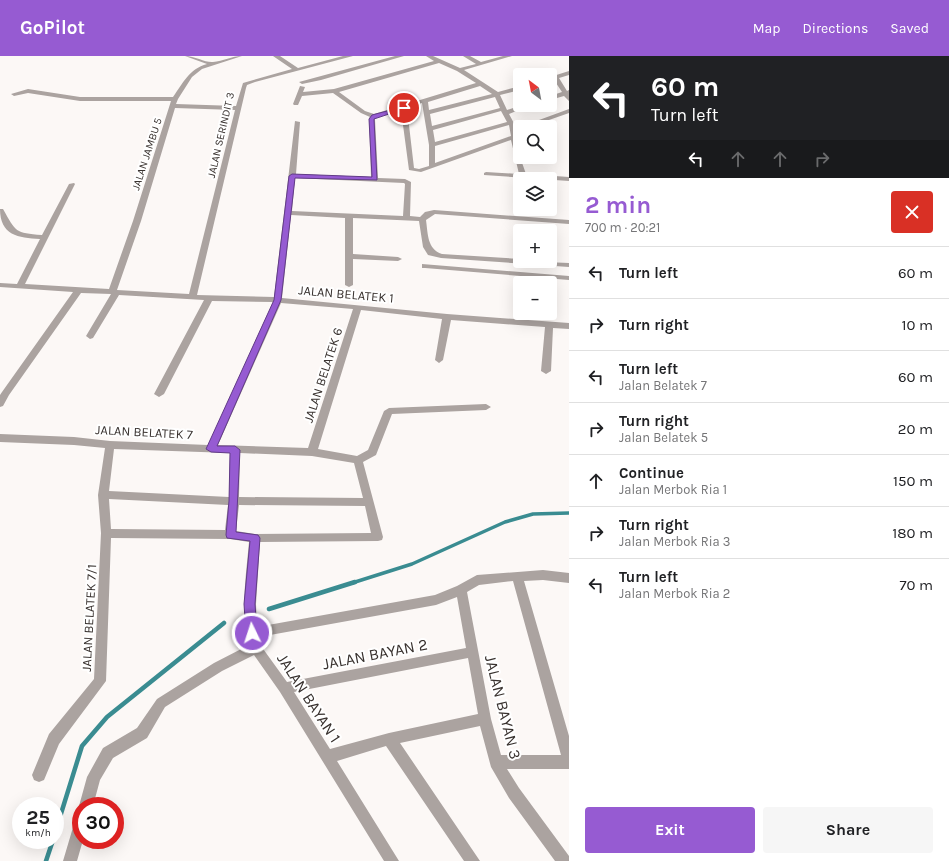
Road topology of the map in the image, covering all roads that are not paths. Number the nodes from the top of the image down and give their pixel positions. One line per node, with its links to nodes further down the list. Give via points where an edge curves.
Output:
1 (188, 56): 12 (street)
2 (239, 56): 12 (street, JALAN JAMBU 5)
3 (276, 56): 18 (street)
4 (326, 56): 9 (street)
5 (401, 56): 10 (street)
6 (430, 56): 11 (street)
7 (466, 56): 13 (street)
8 (506, 56): 13 (street)
9 (333, 60): 10 (street, JALAN SERINDIT 3); 18 (street, JALAN SERINDIT 3)
10 (355, 60): 14 (street); 18 (street)
11 (439, 61): 15 (street); 20 (street)
12 (212, 64): 32 (street, JALAN JAMBU 5, via 194,72)
13 (481, 64): 15 (street)
14 (370, 70)
15 (459, 70): 22 (street)
16 (569, 73): 19 (street)
17 (376, 74): 20 (street)
18 (296, 76): 27 (street); 34 (street, JALAN SERINDIT 3, via 246,84)
19 (557, 77)
20 (381, 78): 24 (street)
21 (557, 82): 25 (street)
22 (480, 84): 28 (street); 31 (street)
23 (513, 90): 28 (street)
24 (334, 91): 27 (street); 40 (street)
25 (567, 92): 29 (street); 30 (street)
26 (14, 94): 32 (street, via 28,91 80,99)
27 (300, 94): 33 (street)
28 (497, 94): 37 (street); 39 (street)
29 (557, 96)
30 (569, 99)
31 (425, 102): 35 (street); 39 (street)
32 (174, 103): 34 (street); 70 (street, JALAN JAMBU 5)
33 (296, 104)
34 (238, 108): 71 (street, JALAN SERINDIT 3)
35 (404, 108): 40 (street); 48 (street, via 411,169 418,171)
36 (513, 109): 37 (street)
37 (504, 111): 43 (street); 44 (street)
38 (569, 111): 41 (street)
39 (428, 113): 44 (street)
40 (373, 118): 52 (street)
41 (542, 120)
42 (297, 122): 51 (street)
43 (511, 125): 45 (street); 47 (street)
44 (429, 129): 47 (street)
45 (513, 131)
46 (513, 138): 48 (street)
47 (432, 145): 48 (street)
48 (432, 164)
49 (486, 174): 50 (street)
50 (513, 175)
51 (292, 176): 52 (street); 55 (street)
52 (375, 179): 57 (street, via 409,183)
53 (72, 184): 60 (street)
54 (0, 211): 60 (street, via 6,225 16,234)
55 (288, 213): 56 (street); 73 (street)
56 (349, 215): 57 (street); 61 (street)
57 (406, 218): 58 (street)
58 (422, 219): 59 (street, via 434,212); 63 (street, via 427,247 431,253 441,256)
59 (569, 222)
60 (45, 237): 68 (street)
61 (349, 256): 62 (street); 66 (street)
62 (398, 259)
63 (569, 265)
64 (425, 266): 65 (street)
65 (569, 278)
66 (349, 285)
67 (0, 286): 68 (street, JALAN BELATEK 1)
68 (19, 287): 69 (street, JALAN BELATEK 1)
69 (78, 291): 70 (street, JALAN BELATEK 1); 81 (street)
70 (114, 292): 71 (street, JALAN BELATEK 1); 78 (street, JALAN JAMBU 5)
71 (193, 296): 72 (street, JALAN BELATEK 1)
72 (209, 298): 73 (street, JALAN BELATEK 1); 82 (street)
73 (278, 300): 74 (street, JALAN BELATEK 1); 87 (street)
74 (358, 307): 75 (street, JALAN BELATEK 1); 89 (street, JALAN BELATEK 6)
75 (447, 317): 76 (street, JALAN BELATEK 1); 79 (street)
76 (549, 324): 77 (street, JALAN BELATEK 1); 80 (street)
77 (569, 326)
78 (90, 336)
79 (439, 360)
80 (546, 371)
81 (3, 393): 83 (street)
82 (159, 394)
83 (0, 404)
84 (486, 407): 90 (street, via 390,410 372,452)
85 (0, 438): 86 (street, JALAN BELATEK 7)
86 (110, 445): 87 (street, JALAN BELATEK 7); 91 (street, JALAN BELATEK 7/1)
87 (211, 449): 88 (street, JALAN BELATEK 7)
88 (235, 450): 89 (street, JALAN BELATEK 7); 92 (street)
89 (312, 452): 90 (street, JALAN BELATEK 7)
90 (358, 460): 93 (street)
91 (103, 495): 92 (street); 94 (street, JALAN BELATEK 7/1)
92 (234, 501): 93 (street); 95 (street)
93 (370, 502): 96 (street, via 378,537)
94 (106, 533): 95 (street); 109 (street, JALAN BELATEK 7/1, via 100,681 54,739)
95 (230, 535): 96 (street)
96 (255, 538): 100 (street, JALAN BAYAN 1, via 250,604)
97 (516, 576): 98 (street, via 543,575); 99 (street, via 476,580); 107 (street)
98 (569, 578)
99 (461, 590): 100 (street, via 436,600); 102 (street, JALAN BAYAN 3)
100 (252, 633): 101 (street, JALAN BAYAN 1)
101 (256, 648): 103 (street, JALAN BAYAN 1); 110 (street, via 218,667 161,703 142,733 108,753 94,777)
102 (472, 652): 103 (street, JALAN BAYAN 2); 104 (street, JALAN BAYAN 3)
103 (284, 688): 106 (street, JALAN BAYAN 1)
104 (485, 719): 105 (street); 108 (street, JALAN BAYAN 3)
105 (389, 739): 106 (street); 114 (street)
106 (326, 757): 113 (street, JALAN BAYAN 1)
107 (569, 761): 108 (street)
108 (496, 762): 115 (street, JALAN BAYAN 3, via 514,793)
109 (39, 775)
110 (88, 797)
111 (74, 849): 112 (street)
112 (70, 861)
113 (392, 861)
114 (473, 861)
115 (564, 861)

